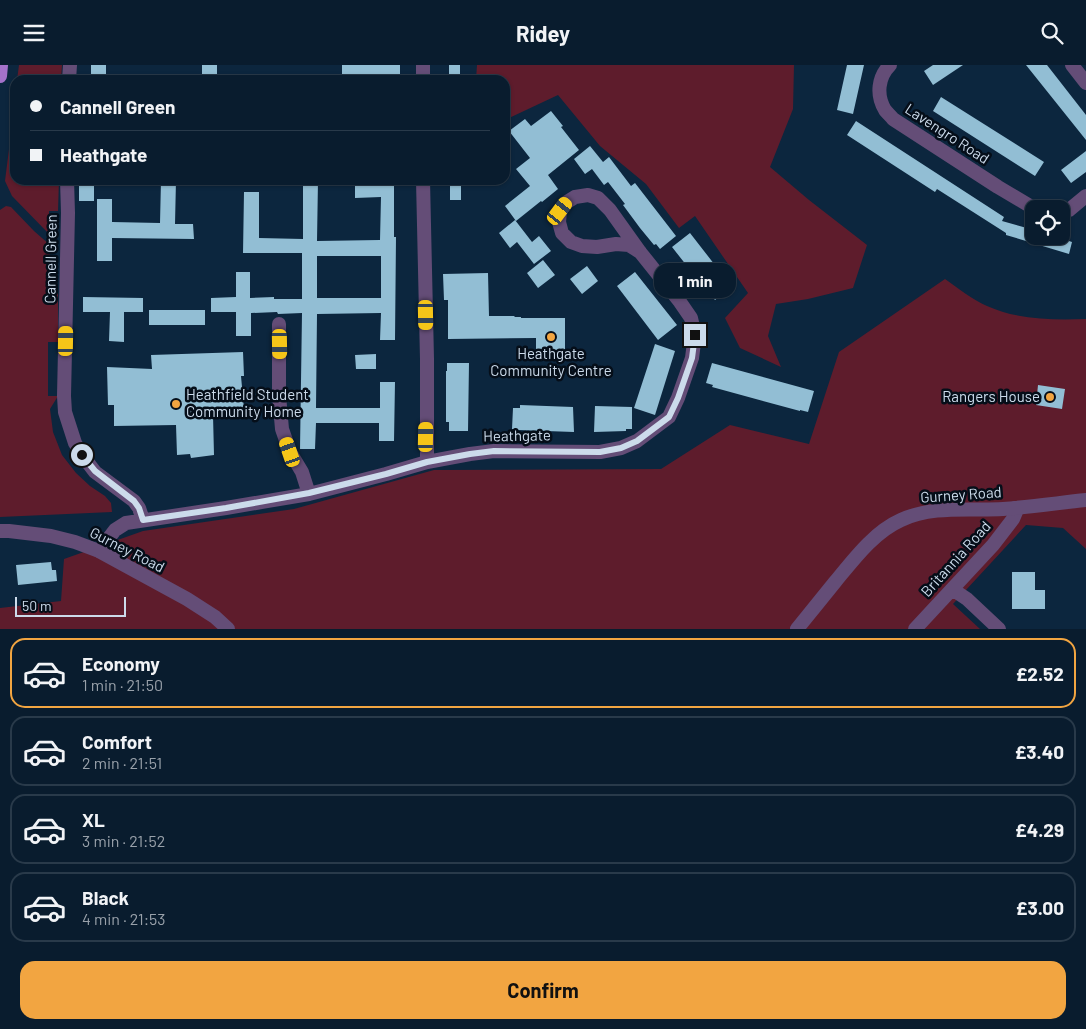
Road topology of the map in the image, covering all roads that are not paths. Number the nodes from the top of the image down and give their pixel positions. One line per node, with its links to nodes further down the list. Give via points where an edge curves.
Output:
1 (1, 65): 4 (main road)
2 (890, 65): 9 (street, Lavengro Road, via 880,80 880,89 885,110 893,119)
3 (1072, 65): 5 (street)
4 (0, 76)
5 (1086, 83)
6 (67, 185): 17 (street, Cannell Green, via 65,412 82,455 95,471 134,501)
7 (423, 185): 13 (street)
8 (1086, 196): 10 (street)
9 (1025, 203)
10 (1070, 209)
11 (640, 252): 11 (street, Heathgate, via 629,245 597,247 571,242 562,233 560,211 576,197 588,195 598,198); 13 (street, Heathgate, via 691,318 695,335 692,358 669,417 637,441 607,451 494,451)
12 (279, 324): 14 (street, via 282,429)
13 (427, 462): 14 (street, Heathgate)
14 (309, 493): 17 (street, Heathgate)
15 (1086, 500): 16 (street, Gurney Road)
16 (1015, 507): 20 (street, Britannia Road, via 1012,519 993,545); 22 (street, Gurney Road, via 932,511 900,520 857,555)
17 (143, 520): 19 (street, Heathgate, via 120,526)
18 (0, 531): 19 (street, Gurney Road, via 51,536)
19 (99, 551): 21 (street, Gurney Road, via 187,599)
20 (952, 589): 23 (street, Britannia Road); 24 (street)
21 (228, 629)
22 (797, 629)
23 (915, 629)
24 (999, 629)

